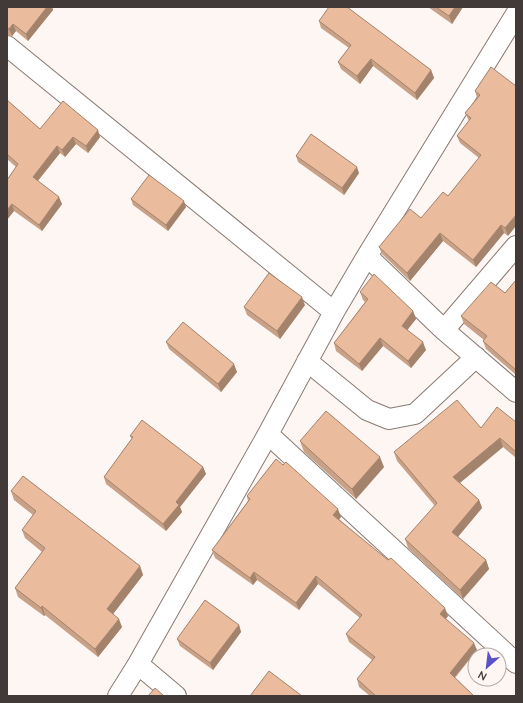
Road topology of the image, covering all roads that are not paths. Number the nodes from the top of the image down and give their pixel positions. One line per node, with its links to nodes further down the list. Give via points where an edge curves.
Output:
1 (516, 14): 4 (street)
2 (7, 46): 5 (street)
3 (516, 246): 6 (street)
4 (367, 256): 5 (street); 6 (street)
5 (334, 312): 8 (street)
6 (444, 330): 7 (street)
7 (476, 357): 8 (street, via 415,414 389,418 367,410); 9 (street)
8 (307, 361): 10 (street)
9 (516, 392)
10 (268, 434): 11 (street); 12 (street)
11 (516, 663)
12 (138, 664): 13 (street); 14 (street)
13 (118, 696)
14 (176, 696)

